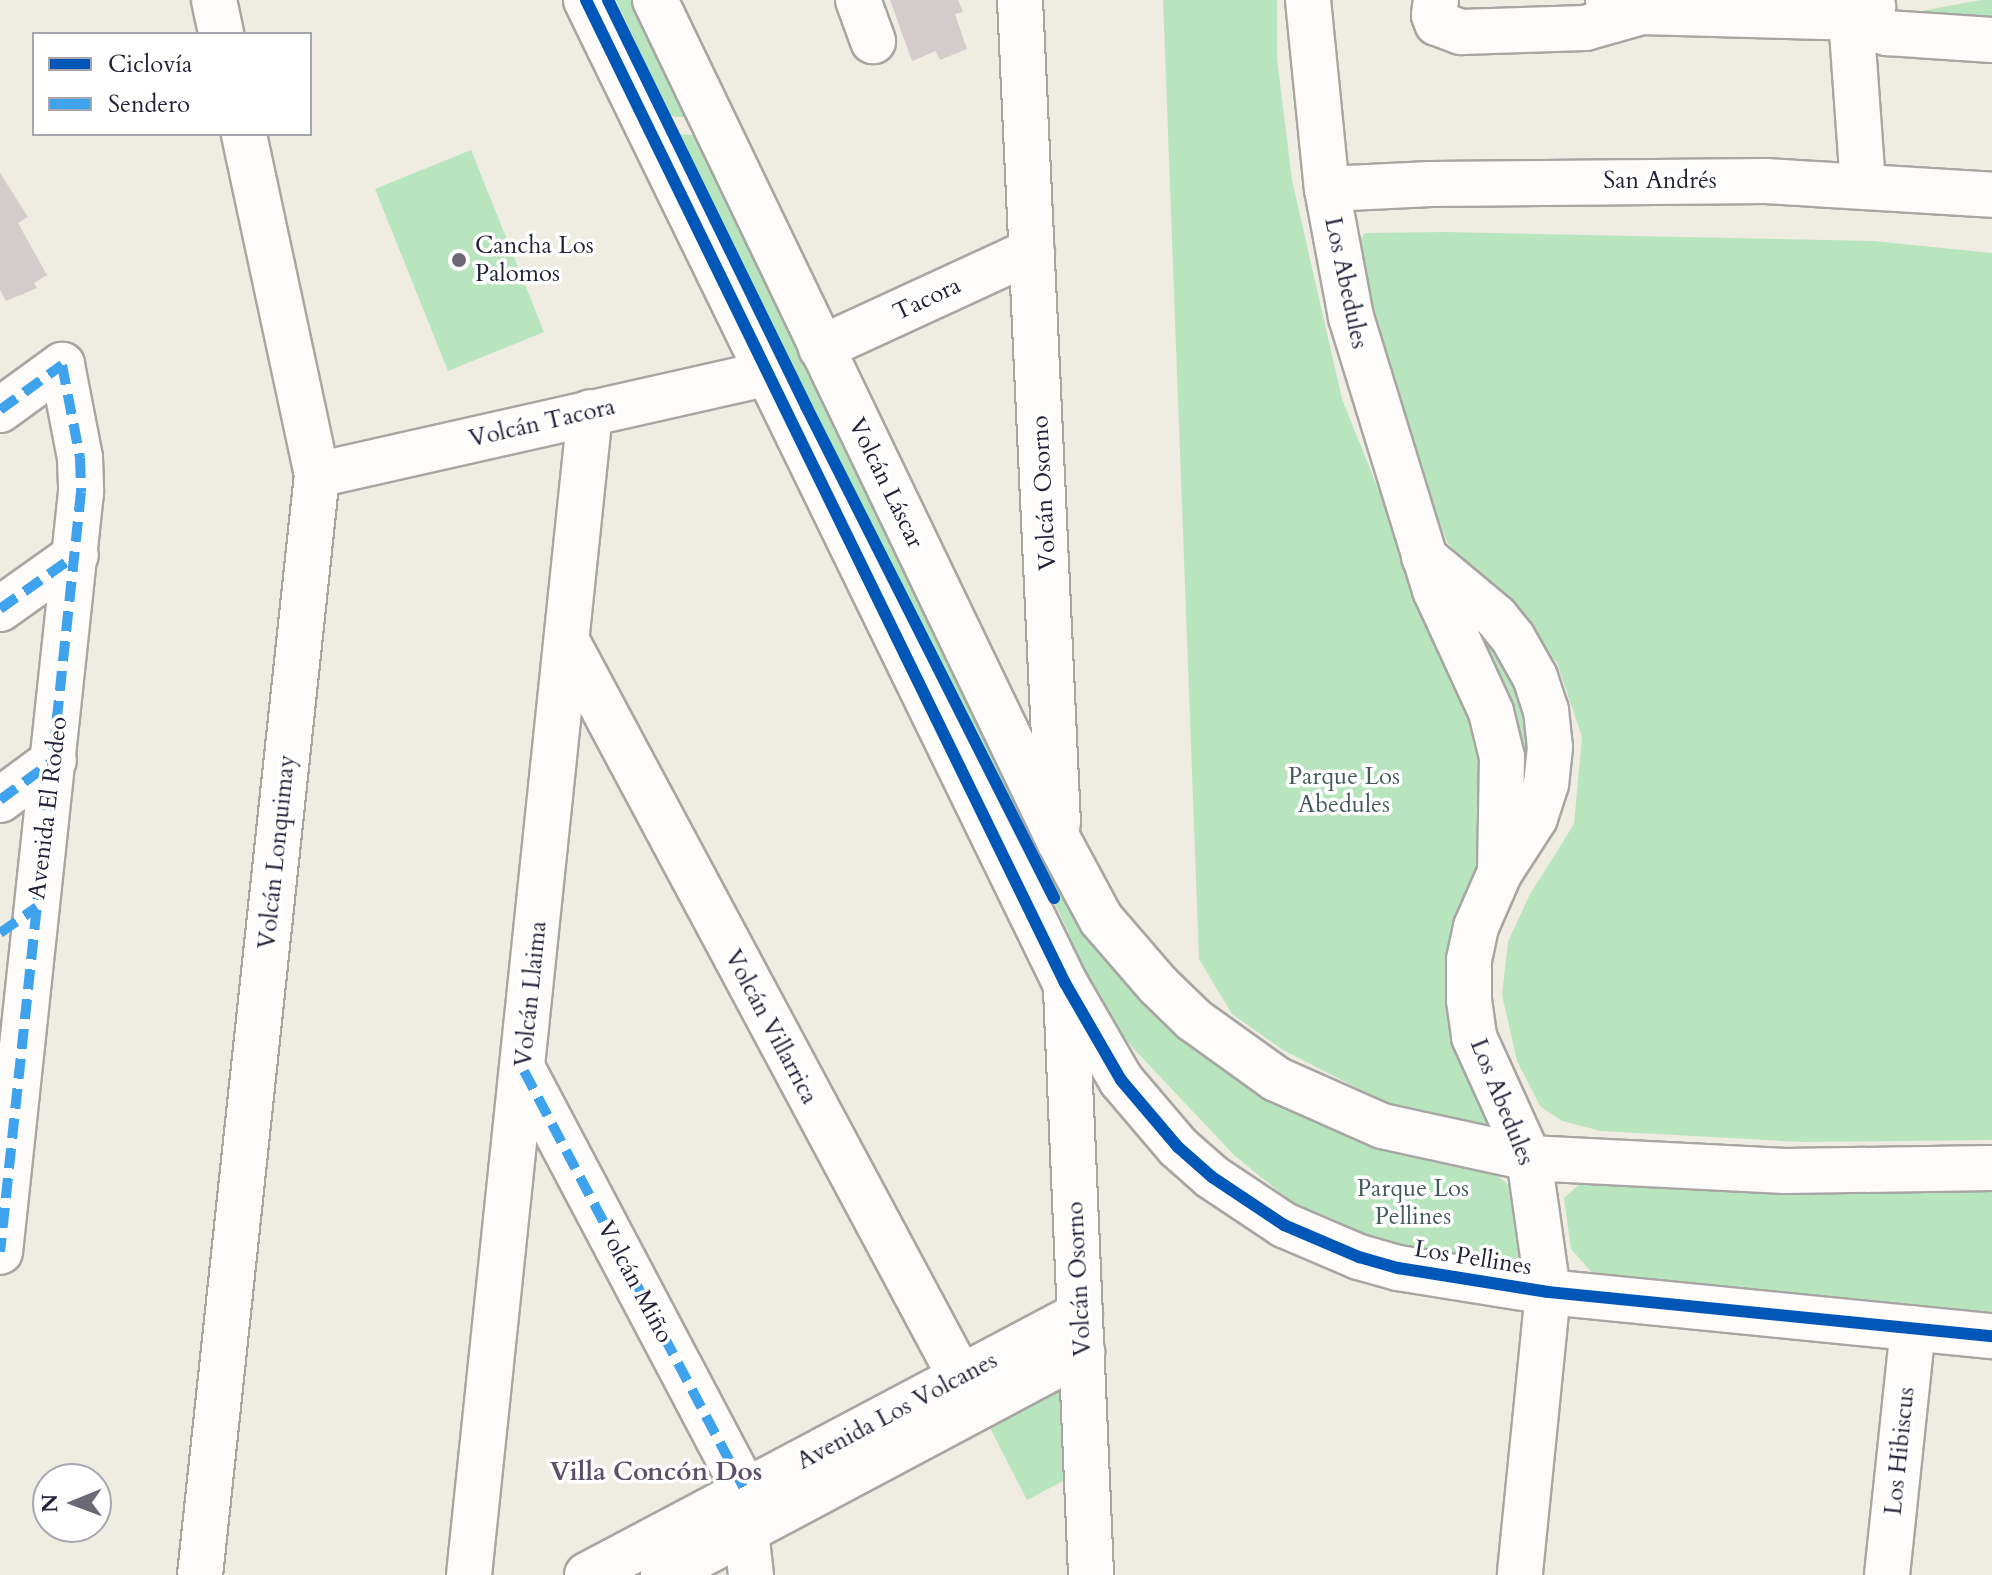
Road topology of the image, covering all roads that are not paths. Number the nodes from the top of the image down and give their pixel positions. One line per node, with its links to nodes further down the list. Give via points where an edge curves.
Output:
1 (214, 0): 10 (street)
2 (586, 0): 19 (street)
3 (655, 0): 18 (street, Volcán Láscar)
4 (858, 0): 12 (street)
5 (1020, 0): 17 (street, Volcán Osorno)
6 (1308, 0): 15 (street, Los Abedules)
7 (1436, 0): 8 (street, via 1437,23 1461,32 1585,28)
8 (1625, 6): 9 (street)
9 (1869, 9): 11 (street, via 1887,33); 14 (street)
10 (221, 32)
11 (1992, 40)
12 (873, 41)
13 (244, 136): 22 (street, Volcán Lonquimay)
14 (1863, 185): 15 (street, San Andrés, via 1620,181); 16 (street, San Andrés)
15 (1327, 189): 34 (street, Los Abedules, via 1351,317 1424,557 1496,617 1513,638 1546,710 1546,784 1535,818 1500,872 1476,927 1469,960 1474,1037)
16 (1992, 195)
17 (1032, 251): 18 (street, Tacora); 28 (street, Volcán Osorno)
18 (821, 348): 28 (street, Volcán Láscar)
19 (767, 374): 21 (street, Volcán Tacora); 31 (street)
20 (0, 410): 23 (street, Avenida El Rodeo, via 62,365 80,458)
21 (590, 412): 22 (street, Volcán Tacora); 25 (street, Volcán Llaima)
22 (317, 475): 43 (street, Volcán Lonquimay)
23 (76, 555): 24 (street); 26 (street, Avenida El Rodeo)
24 (0, 609)
25 (568, 643): 32 (street, Volcán Llaima); 41 (street, Volcán Villarrica)
26 (54, 760): 27 (street); 29 (street, Avenida El Rodeo)
27 (0, 800)
28 (1059, 841): 34 (street, via 1101,919 1158,985 1194,1020 1276,1079 1382,1126)
29 (37, 907): 30 (street); 33 (street, Avenida El Rodeo)
30 (0, 933)
31 (1065, 983): 37 (street, Los Pellines, via 1121,1080 1148,1115 1247,1203 1359,1257 1438,1276); 39 (street, Volcán Osorno)
32 (524, 1071): 42 (street, Volcán Miño); 44 (street, Volcán Llaima)
33 (7, 1133): 36 (street, Avenida El Rodeo)
34 (1529, 1158): 35 (street, via 1785,1171); 37 (street, Los Abedules)
35 (1992, 1168)
36 (0, 1252)
37 (1548, 1292): 38 (street, Los Pellines); 49 (street, Los Abedules)
38 (1913, 1328): 40 (street, Los Pellines); 50 (street, Los Hibiscus)
39 (1081, 1333): 41 (street, Avenida Los Volcanes); 48 (street, Volcán Osorno)
40 (1992, 1336)
41 (968, 1393): 42 (street, Avenida Los Volcanes)
42 (746, 1512): 45 (street, Avenida Los Volcanes); 46 (street, Avenida Los Volcanes); 47 (street)
43 (200, 1575)
44 (469, 1575)
45 (587, 1575)
46 (663, 1575)
47 (751, 1575)
48 (1091, 1575)
49 (1520, 1575)
50 (1887, 1575)

